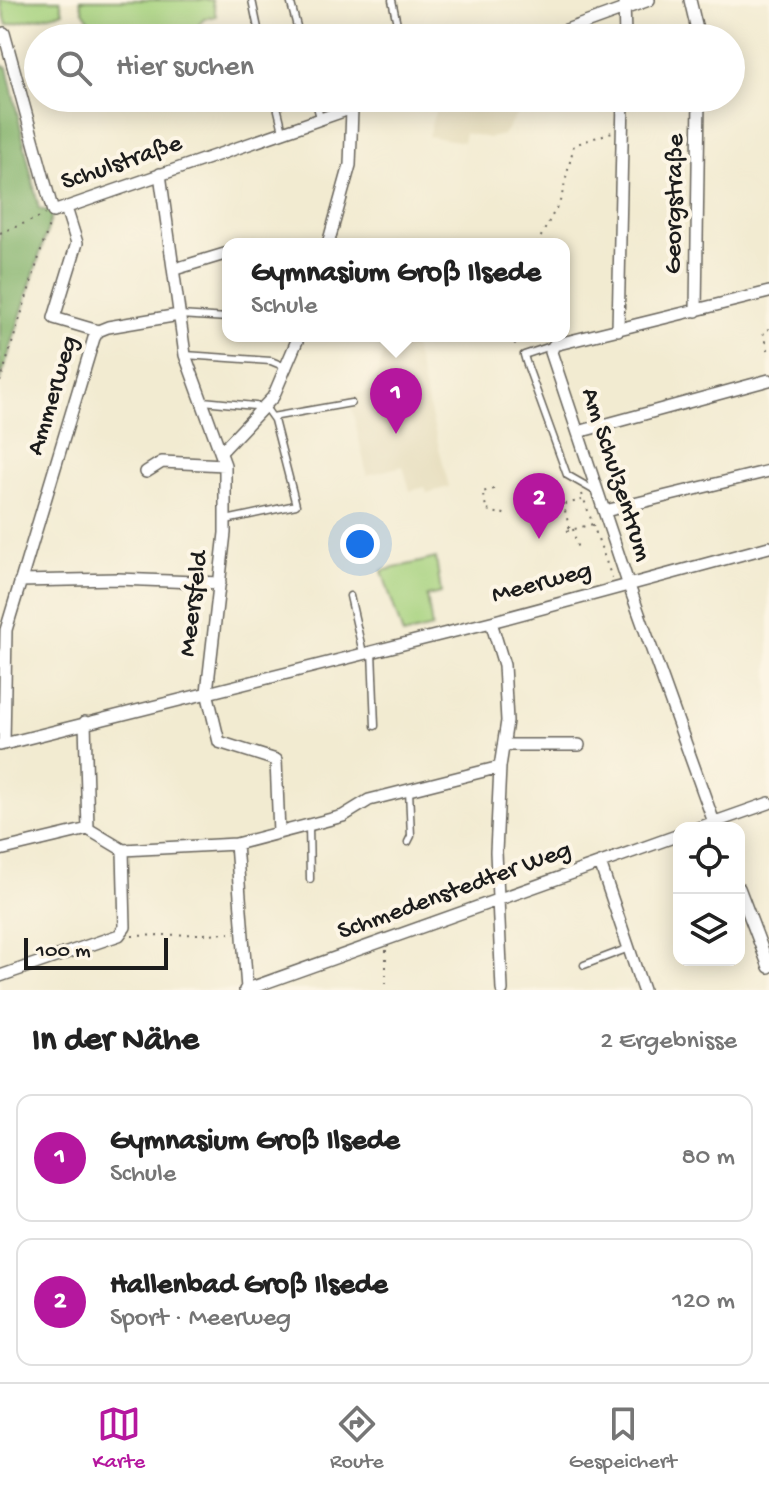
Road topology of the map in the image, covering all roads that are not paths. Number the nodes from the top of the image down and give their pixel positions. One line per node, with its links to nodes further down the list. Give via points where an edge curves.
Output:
1 (252, 0): 7 (lane)
2 (290, 0): 8 (lane)
3 (392, 0): 9 (lane)
4 (649, 0): 6 (street)
5 (690, 0): 11 (street)
6 (625, 4): 10 (street)
7 (257, 24)
8 (296, 24)
9 (397, 24)
10 (577, 24)
11 (696, 24)
12 (4, 33): 13 (street, Schulstraße)
13 (24, 106)
14 (26, 112): 24 (street, Schulstraße, via 53,212)
15 (278, 112): 22 (lane)
16 (318, 112): 21 (lane)
17 (341, 112): 21 (street, Schulstraße)
18 (352, 112): 25 (street, via 350,165)
19 (623, 112): 32 (street)
20 (699, 112): 29 (street, Georgstraße)
21 (320, 118): 22 (street, Schulstraße)
22 (283, 131): 23 (street, Schulstraße)
23 (160, 174): 24 (street, Schulstraße); 27 (street, Meersfeld)
24 (66, 208): 33 (street, via 77,243 54,318)
25 (330, 238)
26 (222, 255): 27 (street)
27 (175, 269): 30 (street, Meersfeld)
28 (769, 292): 29 (street)
29 (696, 311): 32 (street)
30 (179, 315): 31 (lane); 33 (street, Ammerweg); 38 (street, Meersfeld)
31 (222, 318)
32 (618, 330): 34 (street)
33 (98, 331): 53 (street, Ammerweg)
34 (570, 341)
35 (297, 342): 39 (street)
36 (567, 342): 37 (street)
37 (554, 345): 44 (street, Am Schulzentrum, via 551,352); 49 (lane, via 524,355 567,475)
38 (185, 355): 39 (lane, via 271,361); 41 (street, Meersfeld)
39 (288, 368): 43 (street)
40 (769, 380): 44 (street)
41 (199, 400): 43 (lane); 45 (street, Meersfeld)
42 (351, 403): 43 (lane)
43 (269, 412): 45 (street); 51 (lane, Meersfeld, via 296,505)
44 (578, 432): 49 (street, Am Schulzentrum)
45 (221, 452): 46 (street, Meersfeld)
46 (225, 465): 48 (street, via 162,462); 51 (street, Meersfeld)
47 (769, 471): 50 (street)
48 (146, 472)
49 (599, 492): 50 (street, Am Schulzentrum)
50 (605, 511): 55 (street, Am Schulzentrum)
51 (226, 520): 54 (street, Meersfeld)
52 (769, 547): 55 (street, Meerweg)
53 (20, 581): 54 (street); 62 (street, Ammerweg, via 6,630)
54 (220, 583): 59 (street, Meersfeld)
55 (628, 583): 57 (street, Meerweg); 68 (street, Am Schulzentrum)
56 (350, 596): 58 (lane)
57 (491, 622): 58 (street, Meerweg); 63 (street, via 504,665)
58 (368, 652): 59 (street, Meerweg); 61 (lane)
59 (207, 692): 60 (street, Meerweg); 72 (street, via 219,742 276,760)
60 (85, 722): 62 (street, Meerweg); 71 (street)
61 (375, 726)
62 (2, 744)
63 (504, 745): 64 (street); 65 (street)
64 (579, 745)
65 (500, 767): 66 (street); 81 (street)
66 (409, 790): 70 (street); 74 (lane)
67 (769, 803): 69 (street)
68 (714, 822)
69 (722, 822)
70 (309, 825): 72 (street); 79 (lane)
71 (88, 829): 76 (street); 77 (street)
72 (279, 833): 75 (street)
73 (673, 837): 78 (street, Schmedenstedter Weg)
74 (408, 842)
75 (236, 844): 77 (street); 86 (street)
76 (0, 850)
77 (123, 850): 85 (street, via 123,932)
78 (600, 863): 81 (street, Schmedenstedter Weg); 82 (street)
79 (310, 879)
80 (741, 894): 84 (street)
81 (500, 899): 86 (street, Schmedenstedter Weg); 87 (street)
82 (629, 948): 83 (lane); 88 (street)
83 (584, 965)
84 (769, 967)
85 (0, 976)
86 (246, 990)
87 (502, 990)
88 (643, 990)

